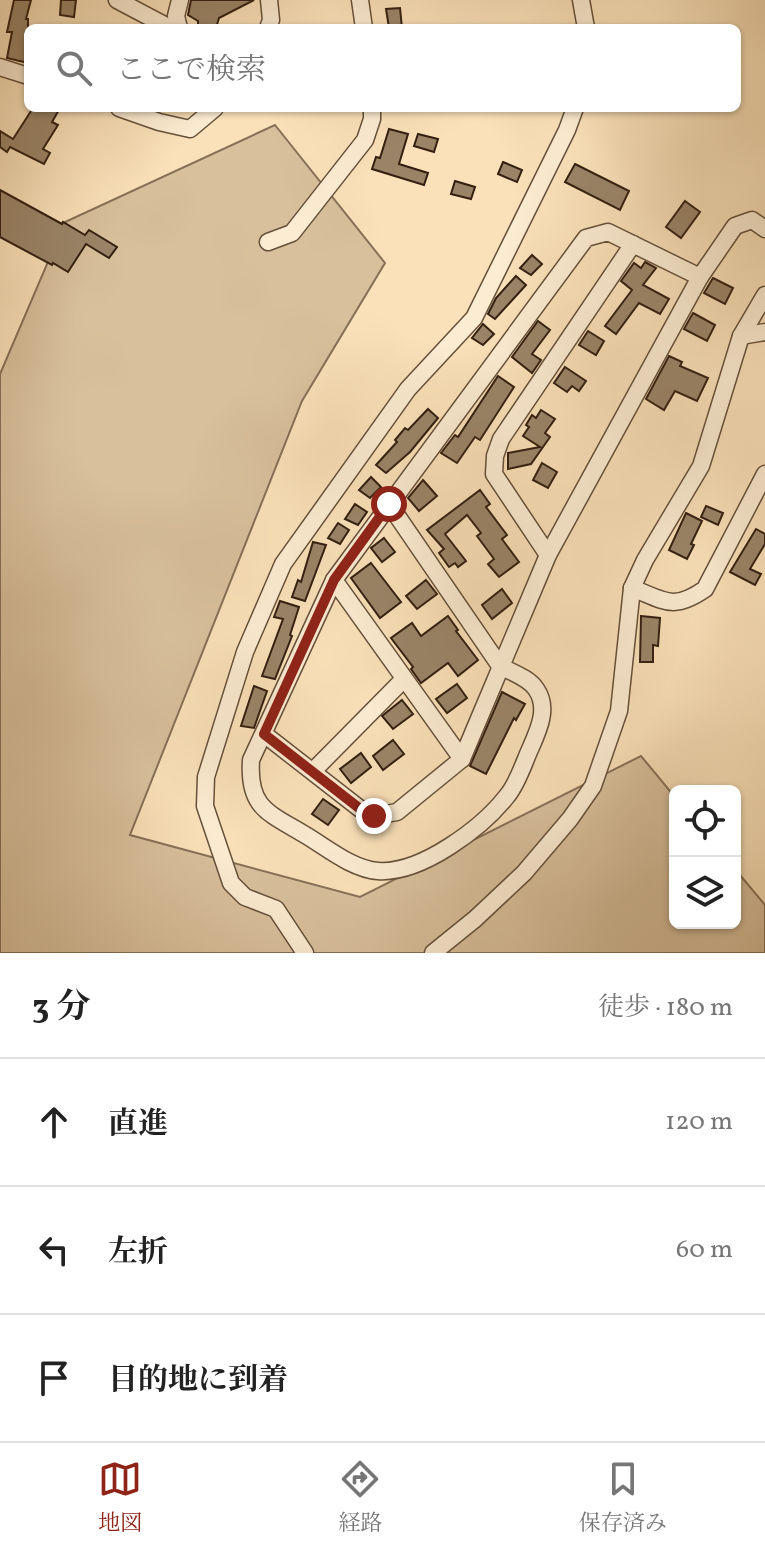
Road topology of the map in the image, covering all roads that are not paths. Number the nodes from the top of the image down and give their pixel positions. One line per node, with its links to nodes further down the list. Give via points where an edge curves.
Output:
1 (117, 0): 6 (street)
2 (180, 0): 7 (street)
3 (269, 0): 8 (street)
4 (360, 0): 9 (street)
5 (581, 0): 10 (street)
6 (162, 24)
7 (178, 24)
8 (270, 24)
9 (363, 24)
10 (585, 24)
11 (0, 67): 12 (street)
12 (24, 75)
13 (130, 112): 14 (street, via 190,129)
14 (210, 112)
15 (372, 112): 18 (street, via 365,140 292,233)
16 (574, 112): 34 (street, via 474,318 408,389 283,564 245,652 206,777 205,806 231,883 245,897 276,909)
17 (765, 229): 20 (street, via 752,220 735,226)
18 (268, 242)
19 (633, 244): 20 (street); 25 (street, via 608,232 586,238); 26 (street, via 501,439 495,456 494,474)
20 (700, 277): 26 (street)
21 (765, 295): 23 (street)
22 (765, 332): 23 (street)
23 (741, 336): 28 (street, via 701,466)
24 (765, 474): 28 (street, via 705,589 689,600 670,603)
25 (389, 504): 27 (street); 29 (street)
26 (548, 555): 29 (street)
27 (334, 580): 30 (street); 31 (street)
28 (632, 588): 35 (street, via 619,711 593,786 524,873)
29 (500, 666): 31 (street, via 537,689 543,711 535,739 509,794 486,819 408,868 378,871 355,865 259,805 249,783 251,760); 32 (street)
30 (403, 680): 32 (street); 33 (street)
31 (264, 734): 33 (street)
32 (462, 759): 33 (street, via 397,812 374,816)
33 (313, 771)
34 (305, 953)
35 (433, 953)

